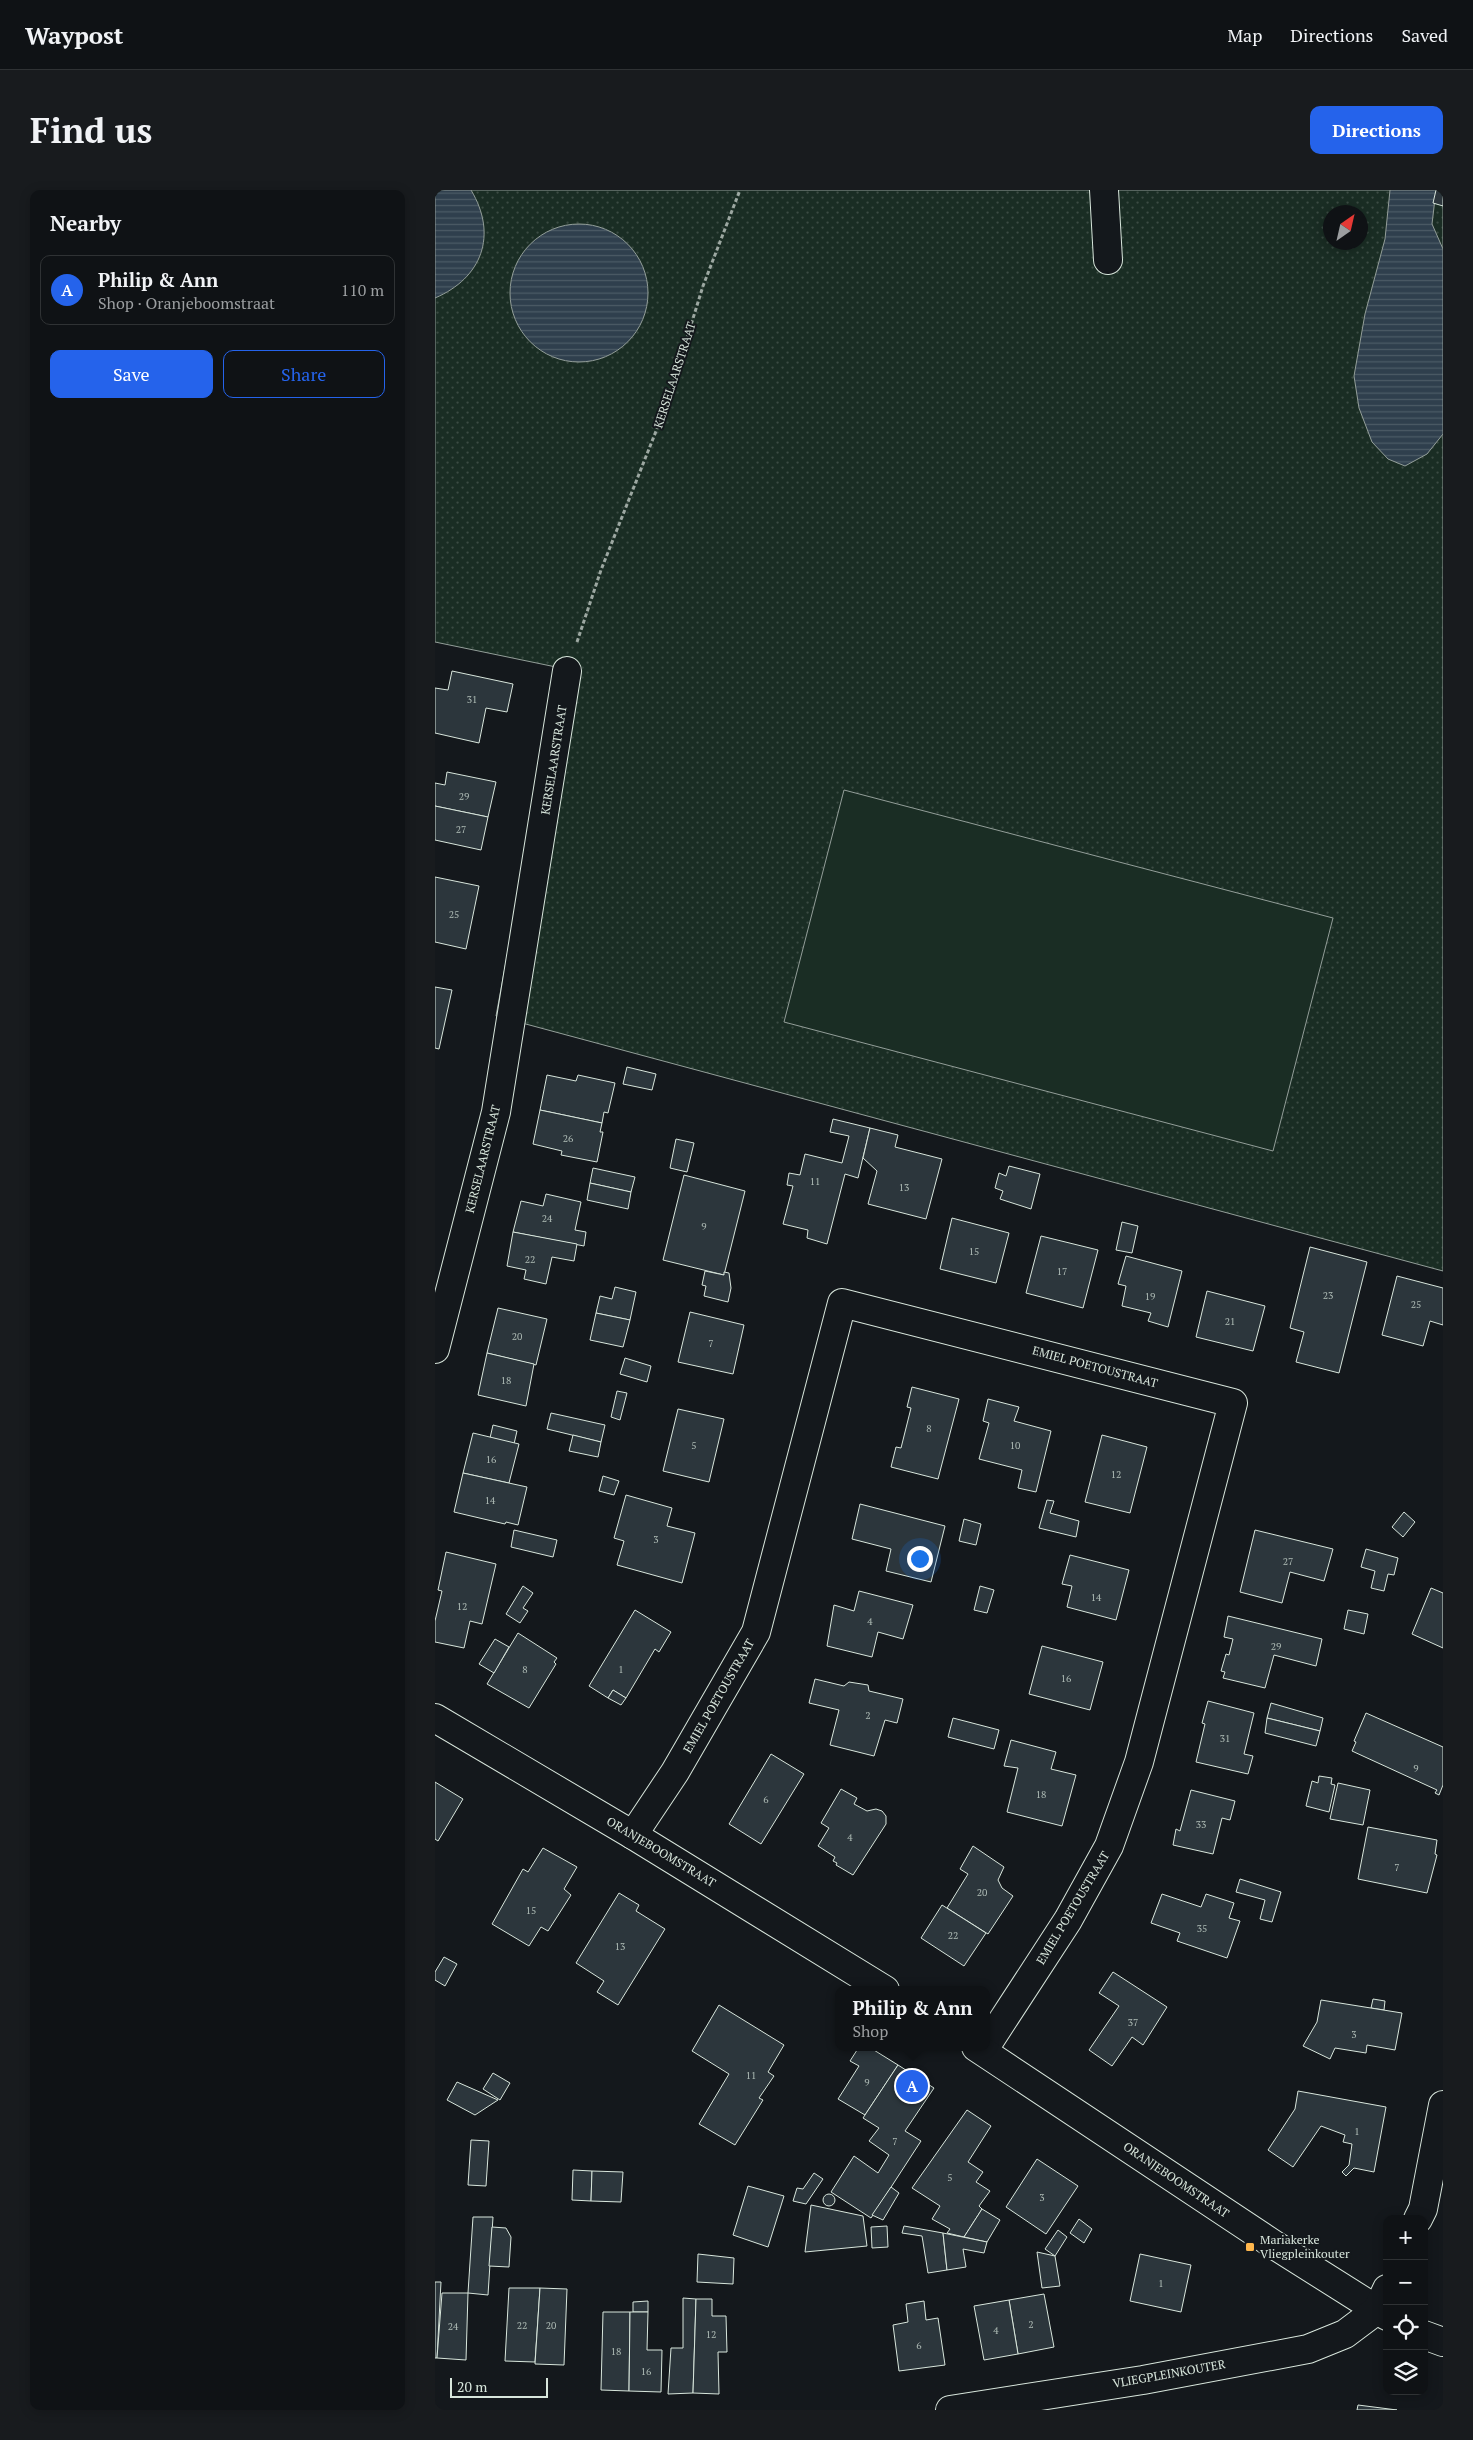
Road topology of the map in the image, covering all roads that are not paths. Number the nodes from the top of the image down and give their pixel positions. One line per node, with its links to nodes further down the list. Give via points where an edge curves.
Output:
1 (1104, 190): 2 (street)
2 (1108, 260)
3 (567, 671): 4 (street, KERSELAARSTRAAT, via 496,1112)
4 (435, 1349)
5 (435, 1718): 6 (street, ORANJEBOOMSTRAAT)
6 (633, 1835): 7 (street, ORANJEBOOMSTRAAT); 8 (street, EMIEL POETOUSTRAAT, via 675,1772 756,1632 842,1303 1233,1403 1139,1762 1109,1846 1068,1920)
7 (878, 1986)
8 (990, 2036)
9 (986, 2051): 12 (street, ORANJEBOOMSTRAAT, via 1276,2246)
10 (1443, 2105): 11 (street)
11 (1420, 2215)
12 (1383, 2304)
13 (1383, 2306): 16 (street, VLIEGPLEINKOUTER, via 1345,2334 1308,2349 1143,2380)
14 (1428, 2336): 15 (street)
15 (1443, 2342)
16 (950, 2410)

